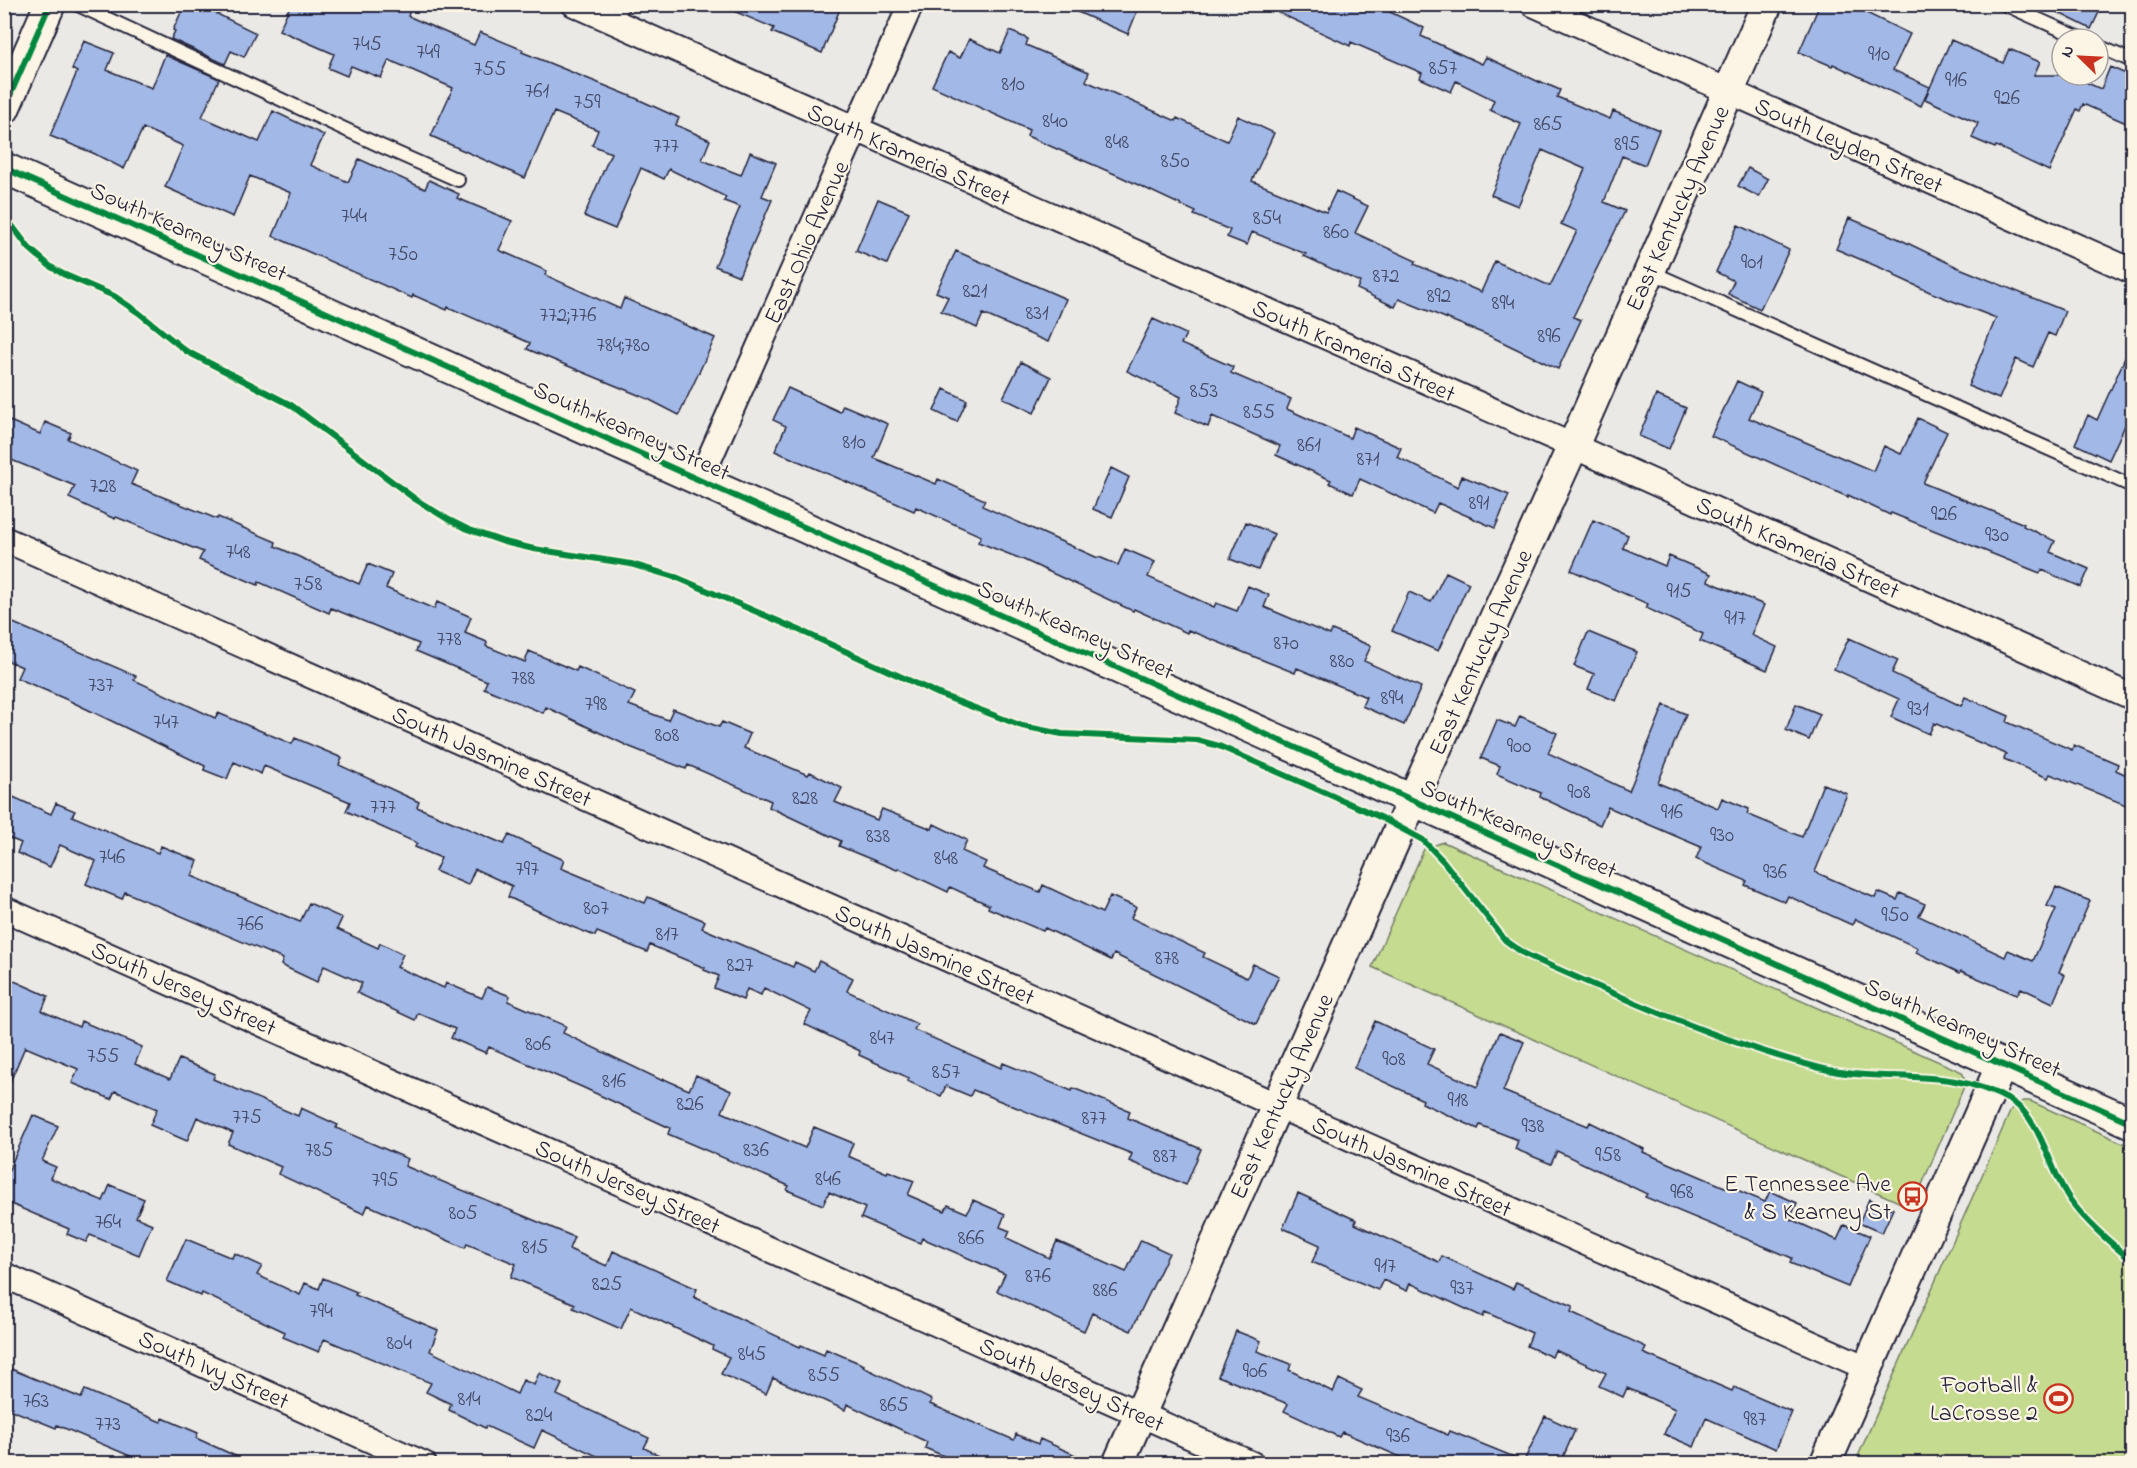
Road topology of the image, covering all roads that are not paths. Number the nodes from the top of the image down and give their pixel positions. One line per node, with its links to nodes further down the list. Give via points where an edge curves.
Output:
1 (50, 4): 13 (street)
2 (76, 4): 16 (lane)
3 (574, 4): 8 (street, South Krameria Street)
4 (911, 4): 14 (street, East Ohio Avenue)
5 (1533, 4): 12 (street, South Leyden Street)
6 (1767, 4): 12 (street, East Kentucky Avenue)
7 (2004, 4): 9 (lane)
8 (619, 14): 14 (street, South Krameria Street)
9 (2055, 27)
10 (2110, 51): 11 (lane)
11 (2133, 61)
12 (1728, 92): 17 (street, East Kentucky Avenue); 18 (street, South Leyden Street)
13 (4, 109)
14 (855, 130): 19 (street, South Krameria Street); 20 (street, East Ohio Avenue)
15 (4, 168): 20 (street, South Kearney Street)
16 (458, 180)
17 (1649, 271): 19 (street, East Kentucky Avenue); 21 (lane)
18 (2133, 271)
19 (1573, 446): 23 (street, South Krameria Street); 24 (street, East Kentucky Avenue)
20 (700, 480): 24 (street, South Kearney Street)
21 (2133, 486)
22 (4, 539): 27 (street, South Jasmine Street)
23 (2133, 697)
24 (1413, 800): 26 (street, South Kearney Street); 27 (street, East Kentucky Avenue)
25 (4, 909): 31 (street, South Jersey Street)
26 (2002, 1064): 28 (street, South Kearney Street); 30 (street)
27 (1277, 1106): 30 (street, South Jasmine Street); 31 (street, East Kentucky Avenue)
28 (2132, 1121)
29 (4, 1275): 32 (street, South Ivy Street)
30 (1867, 1368): 35 (street)
31 (1140, 1414): 33 (street, East Kentucky Avenue); 34 (street, South Jersey Street)
32 (424, 1464)
33 (1118, 1464)
34 (1252, 1464)
35 (1825, 1464)

